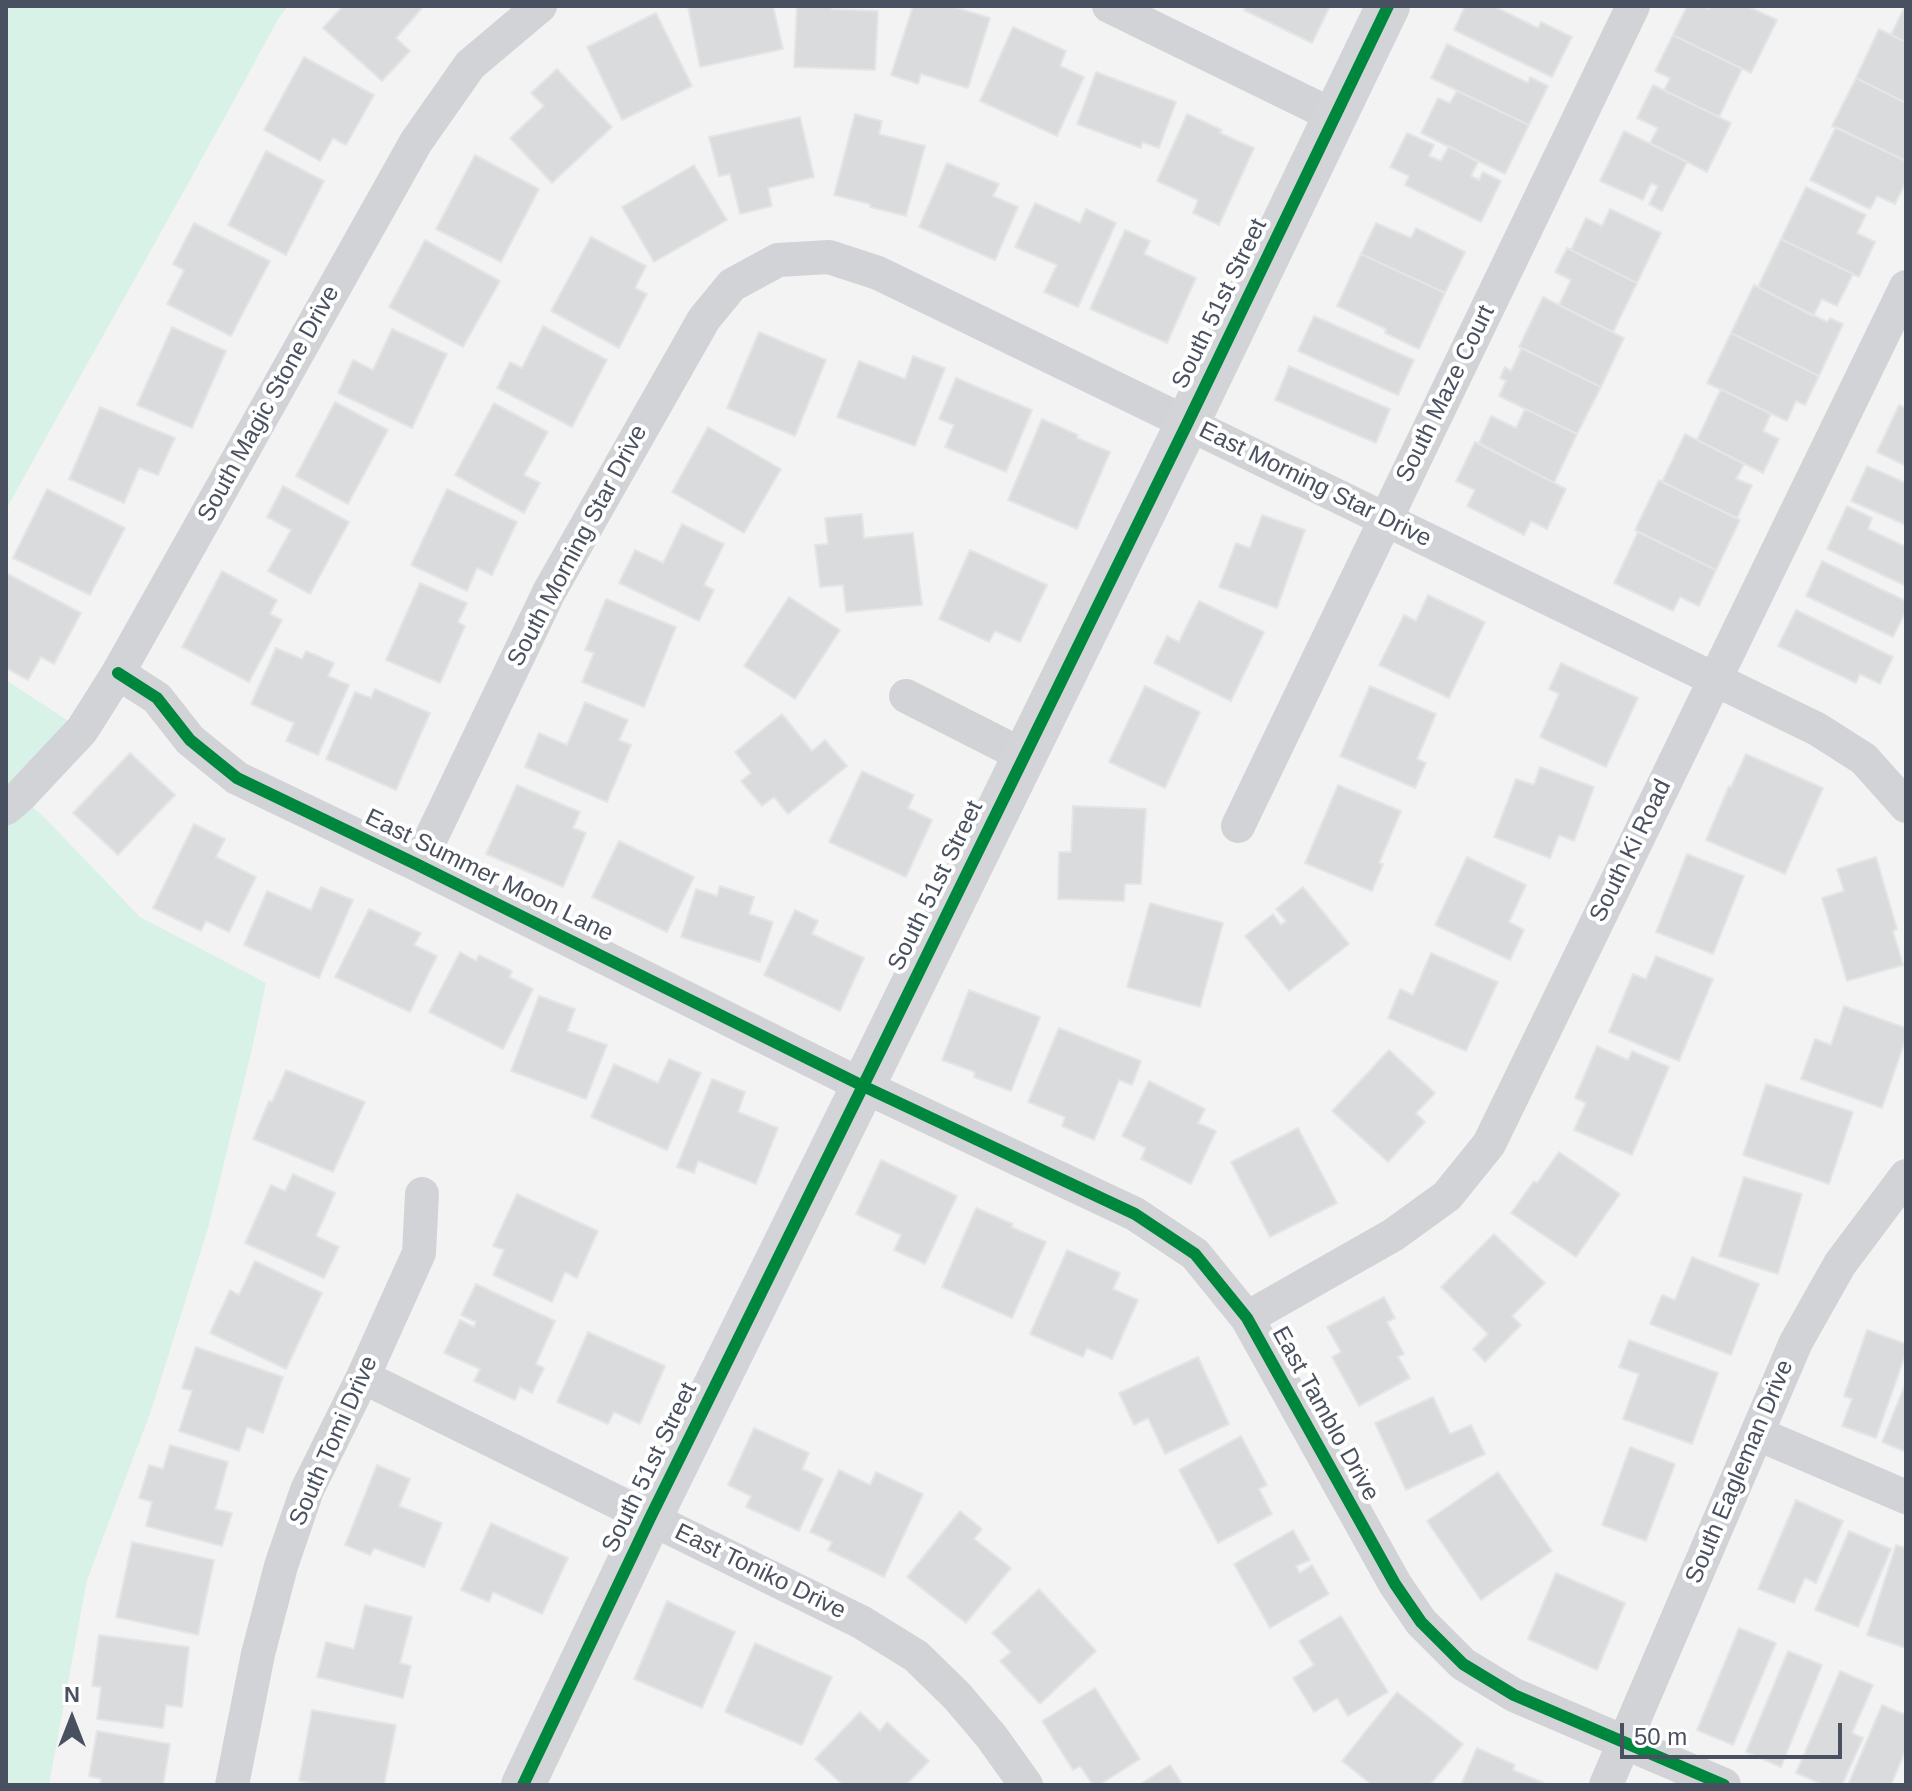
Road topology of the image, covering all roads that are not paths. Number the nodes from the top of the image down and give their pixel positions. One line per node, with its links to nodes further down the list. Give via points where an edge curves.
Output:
1 (540, 6): 10 (street, South Magic Stone Drive, via 470,65 416,142)
2 (1109, 6): 5 (street)
3 (1388, 6): 5 (street, South 51st Street)
4 (1633, 6): 9 (street, South Maze Court)
5 (1334, 116): 8 (street, South 51st Street)
6 (778, 260): 8 (street, East Morning Star Drive, via 829,257 878,273); 17 (street, South Morning Star Drive, via 732,285 704,319 549,592)
7 (1906, 287): 11 (street, South Ki Road)
8 (1187, 424): 9 (street, East Morning Star Drive); 13 (street, South 51st Street)
9 (1386, 518): 11 (street, East Morning Star Drive); 16 (street, South Maze Court)
10 (118, 673): 15 (street, South Magic Stone Drive, via 82,730); 17 (street, East Summer Moon Lane, via 157,698 190,740 237,778)
11 (1714, 680): 14 (street, via 1852,751); 21 (street, South Ki Road, via 1489,1144 1447,1196 1393,1235)
12 (906, 696): 13 (street)
13 (1024, 756): 18 (street, South 51st Street)
14 (1906, 806)
15 (6, 808)
16 (1238, 826)
17 (418, 865): 18 (street, East Summer Moon Lane)
18 (863, 1086): 21 (street, East Tamblo Drive, via 1135,1214 1195,1254); 25 (street, South 51st Street)
19 (1906, 1176): 23 (street, South Eagleman Drive, via 1840,1264 1796,1342)
20 (422, 1194): 22 (street, South Tomi Drive, via 419,1253)
21 (1247, 1318): 26 (street, East Tamblo Drive, via 1421,1622 1463,1664 1514,1695)
22 (363, 1377): 25 (street, East Toniko Drive); 27 (street, South Tomi Drive, via 307,1490 281,1566)
23 (1758, 1434): 24 (street); 26 (street, South Eagleman Drive)
24 (1906, 1497)
25 (650, 1518): 28 (street, South 51st Street); 29 (street, East Toniko Drive, via 861,1622 916,1656 957,1696)
26 (1624, 1743): 30 (street, South Eagleman Drive); 31 (street, East Tamblo Drive)
27 (232, 1785)
28 (523, 1785)
29 (1026, 1785)
30 (1606, 1785)
31 (1724, 1785)

